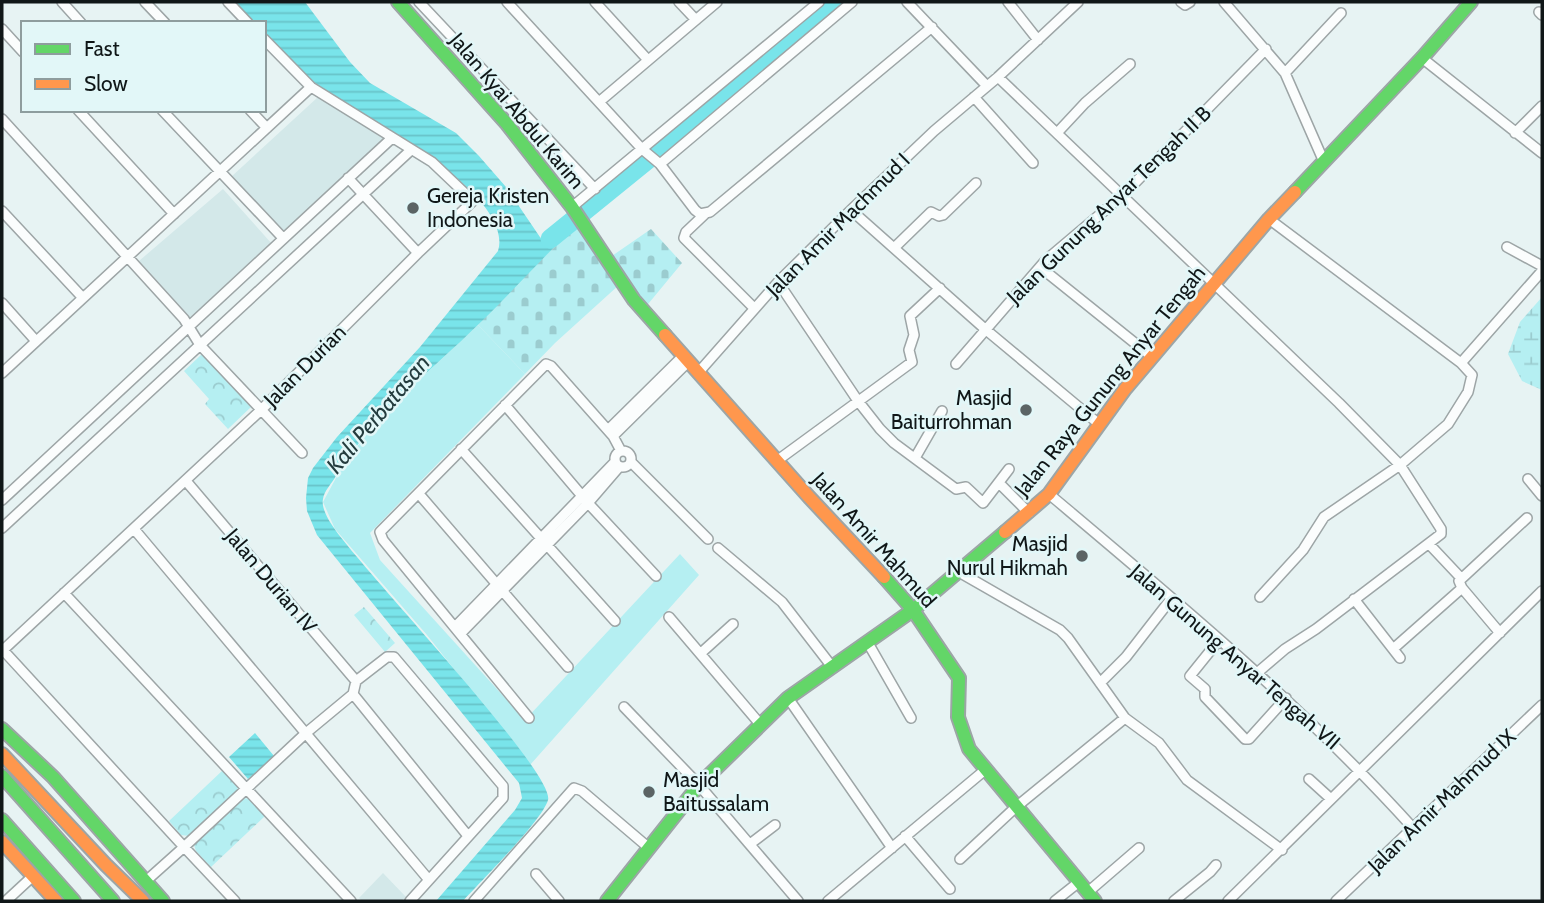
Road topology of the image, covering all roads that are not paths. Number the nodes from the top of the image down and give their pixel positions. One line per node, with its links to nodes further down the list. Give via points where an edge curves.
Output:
1 (62, 2): 21 (street)
2 (145, 2): 22 (street)
3 (228, 2): 23 (street)
4 (398, 2): 64 (main road, Jalan Kyai Abdul Karim, via 507,124)
5 (419, 2): 57 (street)
6 (507, 2): 38 (street)
7 (595, 2): 31 (street)
8 (679, 2): 20 (street)
9 (717, 2): 20 (street)
10 (819, 2): 49 (street)
11 (852, 2): 52 (street)
12 (907, 2): 24 (street)
13 (1008, 2): 26 (street)
14 (1079, 2): 26 (street, Jalan Amir Machmud I)
15 (1181, 2): 16 (street)
16 (1190, 2)
17 (1224, 2): 28 (street)
18 (1471, 2): 30 (main road, Jalan Raya Gunung Anyar Tengah)
19 (1341, 13): 33 (street)
20 (696, 20): 31 (street)
21 (79, 21)
22 (163, 21)
23 (246, 21)
24 (932, 27): 35 (street); 62 (street)
25 (2, 29): 29 (street)
26 (1038, 40): 34 (street, Jalan Amir Machmud I)
27 (266, 41): 36 (street)
28 (1266, 49): 33 (street); 59 (street, Jalan Gunung Anyar Tengah II B)
29 (21, 50)
30 (1422, 58): 46 (street); 51 (main road, Jalan Raya Gunung Anyar Tengah)
31 (648, 60): 38 (street)
32 (1130, 64): 45 (street)
33 (1285, 73): 51 (street)
34 (998, 77): 35 (street, Jalan Amir Machmud I); 45 (street)
35 (987, 86): 37 (street, Jalan Amir Machmud I)
36 (311, 87): 44 (street); 47 (street)
37 (974, 97): 53 (street); 60 (street, Jalan Amir Machmud I)
38 (599, 102): 49 (street)
39 (1542, 106): 46 (street)
40 (80, 112): 63 (street)
41 (164, 112): 54 (street)
42 (252, 112): 44 (street)
43 (2, 120): 70 (street)
44 (267, 128): 54 (street)
45 (1057, 133): 59 (street)
46 (1516, 133): 50 (street)
47 (391, 138): 48 (street); 55 (street)
48 (411, 150): 58 (street); 69 (street, Jalan Durian, via 432,162 473,201)
49 (645, 151): 52 (street); 57 (street)
50 (1542, 153)
51 (1324, 162): 65 (main road, Jalan Raya Gunung Anyar Tengah)
52 (658, 163): 62 (street, via 695,210)
53 (1033, 163)
54 (219, 172): 63 (street); 66 (street)
55 (348, 178): 58 (street); 66 (street)
56 (976, 183): 68 (street, via 943,215 931,212)
57 (594, 188): 64 (street)
58 (363, 195): 69 (street); 82 (street)
59 (1123, 195): 71 (street, Jalan Gunung Anyar Tengah II B); 74 (street)
60 (851, 210): 68 (street); 73 (street, Jalan Amir Machmud I)
61 (2, 211): 76 (street)
62 (707, 213): 78 (street, via 684,238)
63 (174, 214): 70 (street)
64 (577, 215): 84 (main road, Jalan Amir Mahmud, via 634,300)
65 (1269, 219): 74 (main road, Jalan Raya Gunung Anyar Tengah); 85 (street)
66 (283, 239): 79 (street)
67 (1507, 247): 72 (street)
68 (894, 248): 75 (street)
69 (418, 253): 91 (street, Jalan Durian)
70 (127, 257): 76 (street); 79 (street)
71 (1040, 267): 80 (street, Jalan Gunung Anyar Tengah II B); 83 (street)
72 (1541, 274): 85 (street)
73 (779, 282): 78 (street, Jalan Amir Machmud I); 89 (street)
74 (1215, 282): 83 (main road, Jalan Raya Gunung Anyar Tengah); 102 (street)
75 (940, 288): 80 (street); 89 (street, via 910,316 912,362)
76 (83, 298): 81 (street)
77 (2, 303): 81 (street)
78 (754, 309): 88 (street, Jalan Amir Machmud I)
79 (188, 327): 82 (street); 110 (street)
80 (985, 328): 86 (street, Jalan Gunung Anyar Tengah II B); 93 (street)
81 (36, 341): 87 (street)
82 (200, 345): 91 (street); 114 (street)
83 (1151, 356): 93 (main road, Jalan Raya Gunung Anyar Tengah)
84 (686, 359): 88 (main road, Jalan Amir Mahmud); 94 (street)
85 (1461, 363): 102 (street, via 1472,375 1468,392 1448,424)
86 (956, 364)
87 (2, 373)
88 (698, 373): 99 (main road, Jalan Amir Mahmud)
89 (858, 401): 98 (street, via 894,443); 99 (street)
90 (505, 405): 94 (street, via 546,364); 95 (street); 111 (street)
91 (261, 410): 97 (street); 105 (street, Jalan Durian)
92 (942, 411): 98 (street)
93 (1099, 424): 108 (main road, Jalan Raya Gunung Anyar Tengah)
94 (610, 433): 96 (street)
95 (461, 449): 107 (street); 117 (street)
96 (621, 451): 100 (street, via 629,454); 101 (street, via 616,454)
97 (302, 453)
98 (915, 458): 106 (street, via 956,489 966,487 983,503)
99 (778, 460): 129 (main road, Jalan Amir Mahmud)
100 (631, 462): 101 (street, via 627,467); 116 (street)
101 (617, 465): 111 (street)
102 (1400, 465): 118 (street, via 1443,531); 126 (street, via 1324,517 1303,550)
103 (1009, 468): 106 (street)
104 (1528, 479): 109 (street)
105 (186, 481): 115 (street, Jalan Durian); 144 (street, Jalan Durian IV)
106 (999, 483): 112 (street)
107 (419, 494): 123 (street); 133 (street, via 380,534)
108 (1049, 494): 112 (main road, Jalan Raya Gunung Anyar Tengah); 127 (street, Jalan Gunung Anyar Tengah VII)
109 (1542, 496)
110 (2, 500)
111 (585, 500): 117 (street); 121 (street)
112 (1029, 513): 120 (main road, Jalan Raya Gunung Anyar Tengah)
113 (1527, 518): 122 (street)
114 (2, 528)
115 (134, 529): 125 (street, Jalan Durian); 156 (street)
116 (708, 539)
117 (544, 542): 123 (street); 131 (street)
118 (1429, 544): 122 (street); 128 (street)
119 (718, 548): 142 (street, via 782,602)
120 (962, 570): 129 (main road, Jalan Raya Gunung Anyar Tengah); 145 (street, via 1060,630)
121 (656, 576)
122 (1461, 583): 134 (street); 137 (street)
123 (501, 588): 133 (street); 141 (street)
124 (1542, 591): 134 (street)
125 (64, 593): 138 (street, Jalan Durian); 163 (street)
126 (1260, 597)
127 (1171, 599): 135 (street, Jalan Gunung Anyar Tengah VII); 145 (street, via 1126,657)
128 (1354, 599): 137 (street); 143 (street)
129 (913, 610): 136 (main road, Jalan Raya Gunung Anyar Tengah); 159 (main road, Jalan Amir Mahmud, via 955,670 960,685 959,726)
130 (669, 617): 139 (street)
131 (615, 621)
132 (733, 624): 139 (street)
133 (458, 630): 151 (street)
134 (1500, 632): 158 (street)
135 (1219, 640): 143 (street, Jalan Gunung Anyar Tengah VII); 148 (street, via 1190,676 1245,739 1250,739)
136 (867, 643): 142 (main road, Jalan Raya Gunung Anyar Tengah); 152 (street)
137 (1393, 649): 140 (street)
138 (2, 650): 173 (street, Jalan Durian)
139 (701, 653): 154 (street)
140 (1400, 658)
141 (568, 667)
142 (833, 668): 147 (main road, Jalan Raya Gunung Anyar Tengah)
143 (1257, 673): 148 (street, Jalan Gunung Anyar Tengah VII)
144 (356, 681): 146 (street); 169 (street, via 387,657 394,657 503,786 503,798)
145 (1100, 682): 153 (street)
146 (353, 694): 156 (street); 169 (street)
147 (789, 698): 154 (main road, Jalan Raya Gunung Anyar Tengah); 175 (street)
148 (1286, 698): 158 (street, Jalan Gunung Anyar Tengah VII)
149 (1542, 705): 168 (street, Jalan Amir Mahmud IX)
150 (624, 707): 162 (street)
151 (529, 718)
152 (911, 718)
153 (1125, 718): 165 (street); 177 (street, via 1159,743 1187,780)
154 (760, 724): 162 (main road, Jalan Raya Gunung Anyar Tengah)
155 (2, 729): 183 (main road, via 53,777)
156 (306, 733): 163 (street); 182 (street)
157 (2, 754): 191 (main road)
158 (1363, 766): 164 (street); 168 (street, Jalan Gunung Anyar Tengah VII)
159 (985, 770): 165 (main road, Jalan Amir Mahmud); 170 (street)
160 (2, 776): 190 (main road)
161 (1309, 779): 164 (street)
162 (699, 785): 172 (street); 174 (main road, Jalan Raya Gunung Anyar Tengah)
163 (246, 789): 173 (street); 194 (street)
164 (1331, 799): 177 (street)
165 (1016, 807): 178 (street); 185 (main road, Jalan Amir Mahmud)
166 (2, 820): 189 (main road)
167 (775, 825): 172 (street)
168 (1413, 828): 186 (street, Jalan Amir Mahmud IX)
169 (468, 836): 182 (street)
170 (905, 836): 175 (street); 184 (street)
171 (2, 842): 181 (main road)
172 (750, 844): 199 (street)
173 (184, 847): 183 (street); 193 (street, Jalan Durian)
174 (649, 848): 196 (street, via 577,788); 198 (main road, Jalan Raya Gunung Anyar Tengah)
175 (892, 848): 200 (street)
176 (1139, 848): 185 (street)
177 (1282, 850): 203 (street)
178 (960, 859)
179 (1216, 865): 202 (street)
180 (536, 874): 197 (street)
181 (33, 876): 187 (street); 188 (main road)
182 (429, 880): 195 (street)
183 (146, 881): 192 (main road)
184 (950, 889)
185 (1087, 892): 201 (street)
186 (1338, 899)
187 (6, 901)
188 (56, 901)
189 (74, 901)
190 (113, 901)
191 (144, 901)
192 (163, 901)
193 (235, 901)
194 (351, 901)
195 (410, 901)
196 (474, 901)
197 (559, 901)
198 (607, 901)
199 (798, 901)
200 (828, 901)
201 (1055, 901)
202 (1174, 901)
203 (1227, 901)

